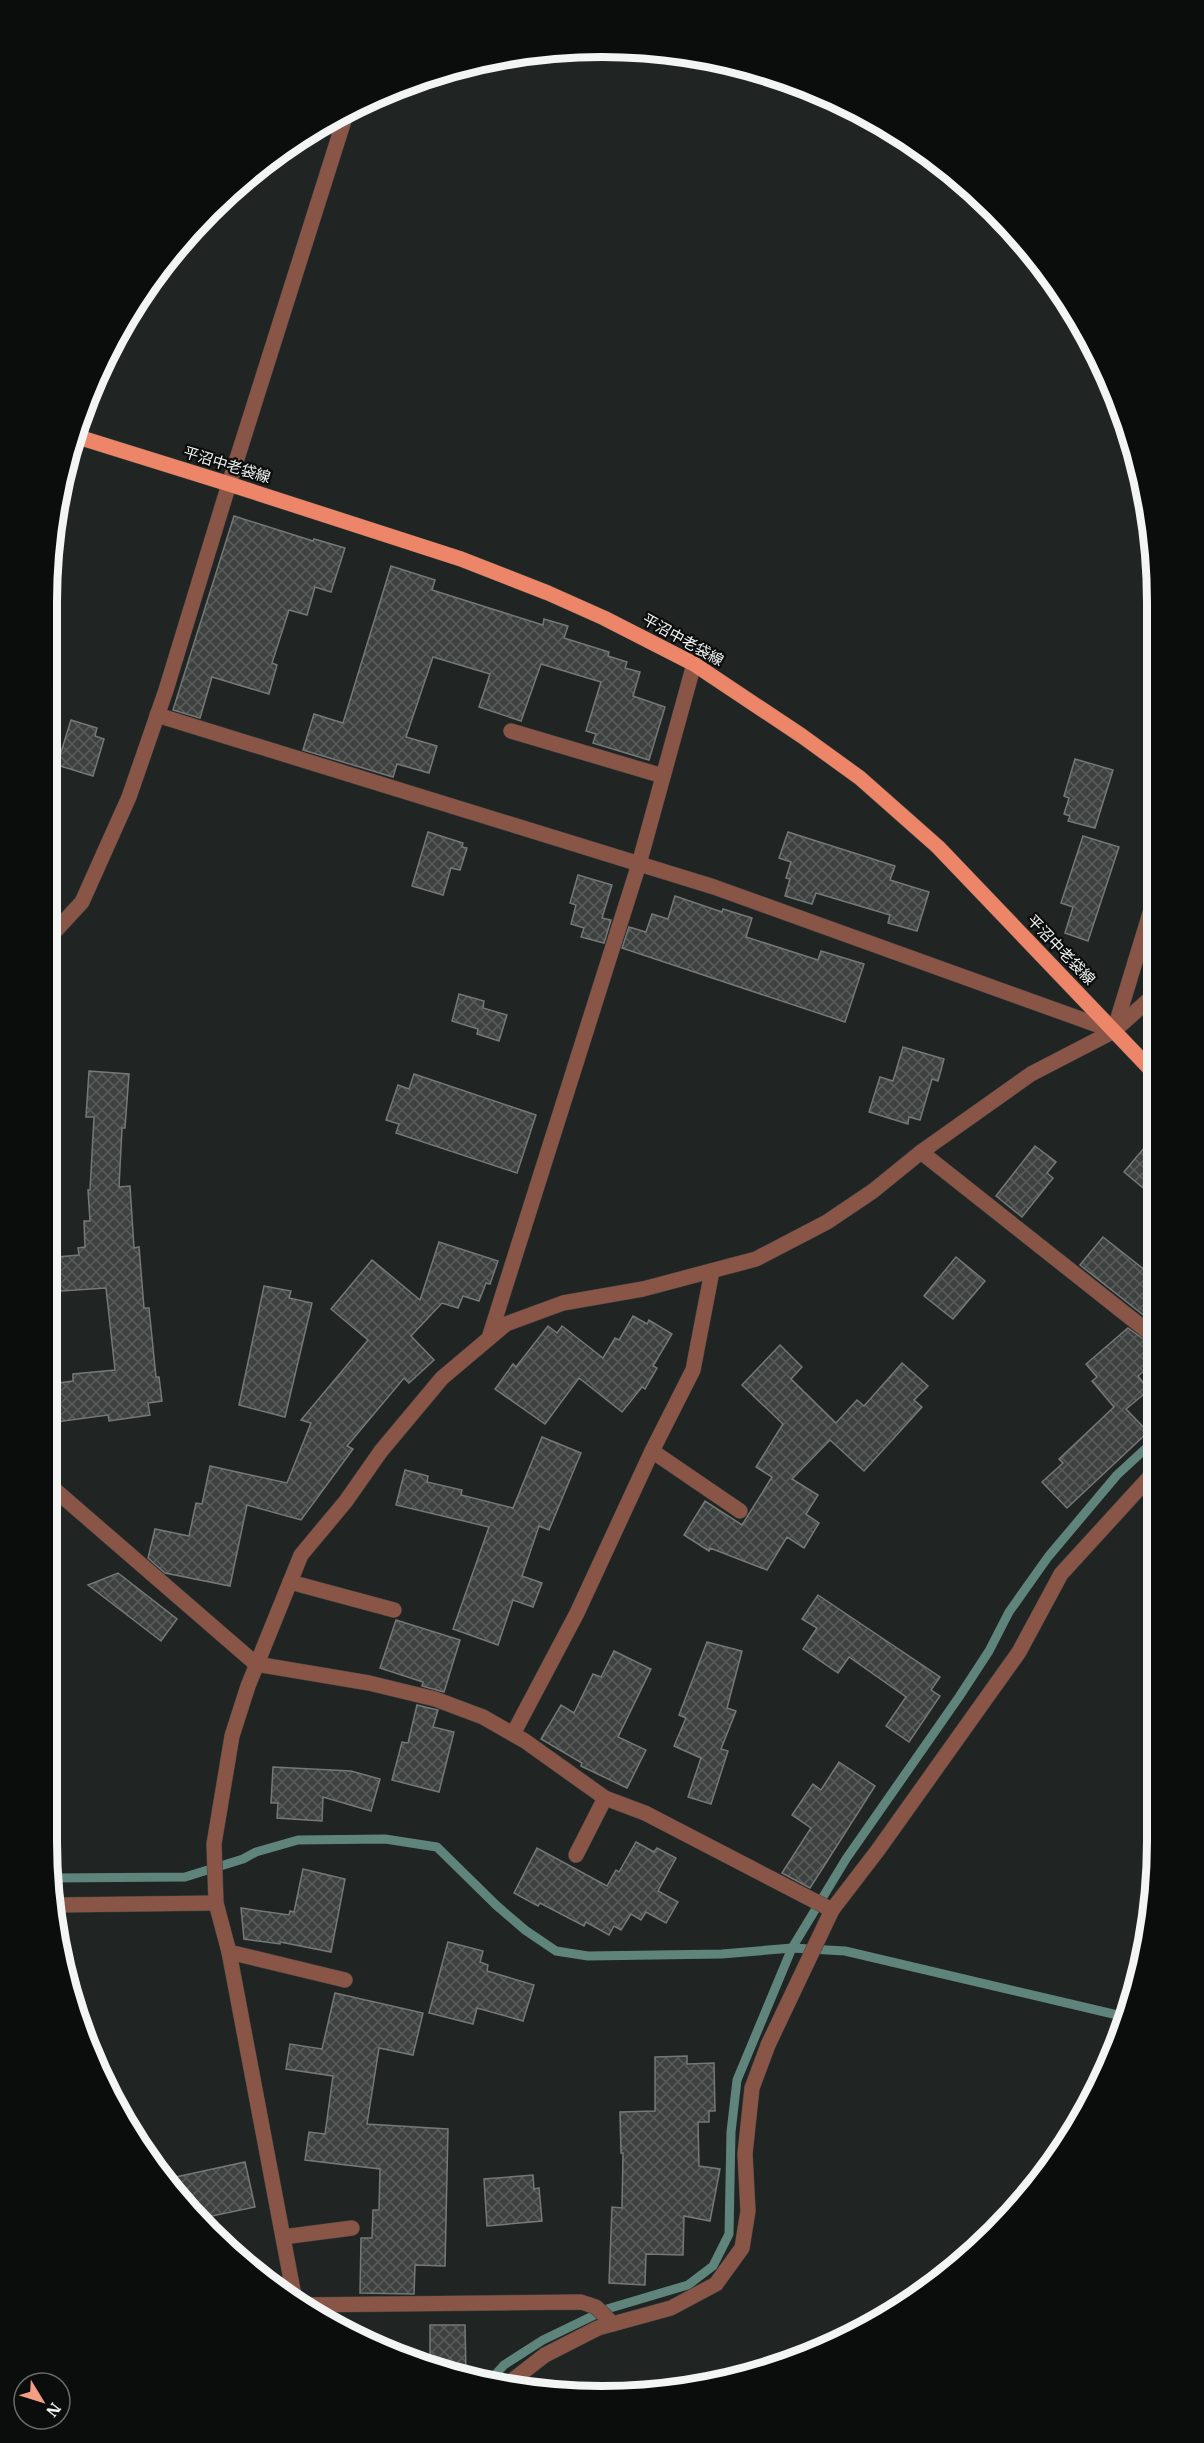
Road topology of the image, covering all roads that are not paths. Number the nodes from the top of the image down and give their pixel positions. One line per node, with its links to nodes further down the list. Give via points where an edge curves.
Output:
1 (343, 123): 3 (street)
2 (83, 438): 3 (main road, 平沼中老袋線)
3 (229, 484): 4 (main road, 平沼中老袋線, via 461,559 604,618); 5 (street)
4 (694, 664): 7 (street); 12 (main road, 平沼中老袋線, via 860,778 938,847)
5 (157, 715): 8 (street); 10 (street, via 129,797 82,902)
6 (511, 731): 7 (street)
7 (663, 776): 8 (street)
8 (639, 864): 12 (street, via 714,887); 17 (street)
9 (1147, 923): 12 (street)
10 (57, 928)
11 (1147, 1001): 12 (street)
12 (1114, 1031): 13 (main road, 平沼中老袋線); 14 (street, via 1030,1074)
13 (1147, 1066)
14 (921, 1152): 15 (street, via 827,1222 756,1259); 16 (street)
15 (712, 1271): 17 (street, via 563,1304 506,1324); 18 (street, via 693,1370)
16 (1147, 1331)
17 (489, 1338): 22 (street, via 442,1378 381,1451 301,1555)
18 (652, 1451): 21 (street); 25 (street, via 577,1613)
19 (1147, 1480): 30 (street, via 1061,1574 1018,1652)
20 (57, 1492): 24 (street)
21 (740, 1511)
22 (290, 1582): 23 (street); 24 (street)
23 (394, 1610)
24 (256, 1664): 25 (street, via 369,1683 435,1699 483,1717); 28 (street, via 232,1737 220,1804 214,1844)
25 (513, 1734): 26 (street)
26 (605, 1798): 27 (street); 30 (street, via 645,1813)
27 (576, 1855)
28 (216, 1903): 29 (street); 31 (street)
29 (61, 1905)
30 (832, 1910): 37 (street, via 768,2045 752,2088 745,2154 748,2211 742,2248 716,2284 671,2308)
31 (229, 1952): 32 (street); 34 (street)
32 (345, 1980)
33 (352, 2228): 34 (street)
34 (283, 2237): 35 (street)
35 (293, 2290)
36 (316, 2305): 37 (street, via 581,2302 596,2307)
37 (613, 2324): 38 (street, via 545,2355)
38 (514, 2379)

